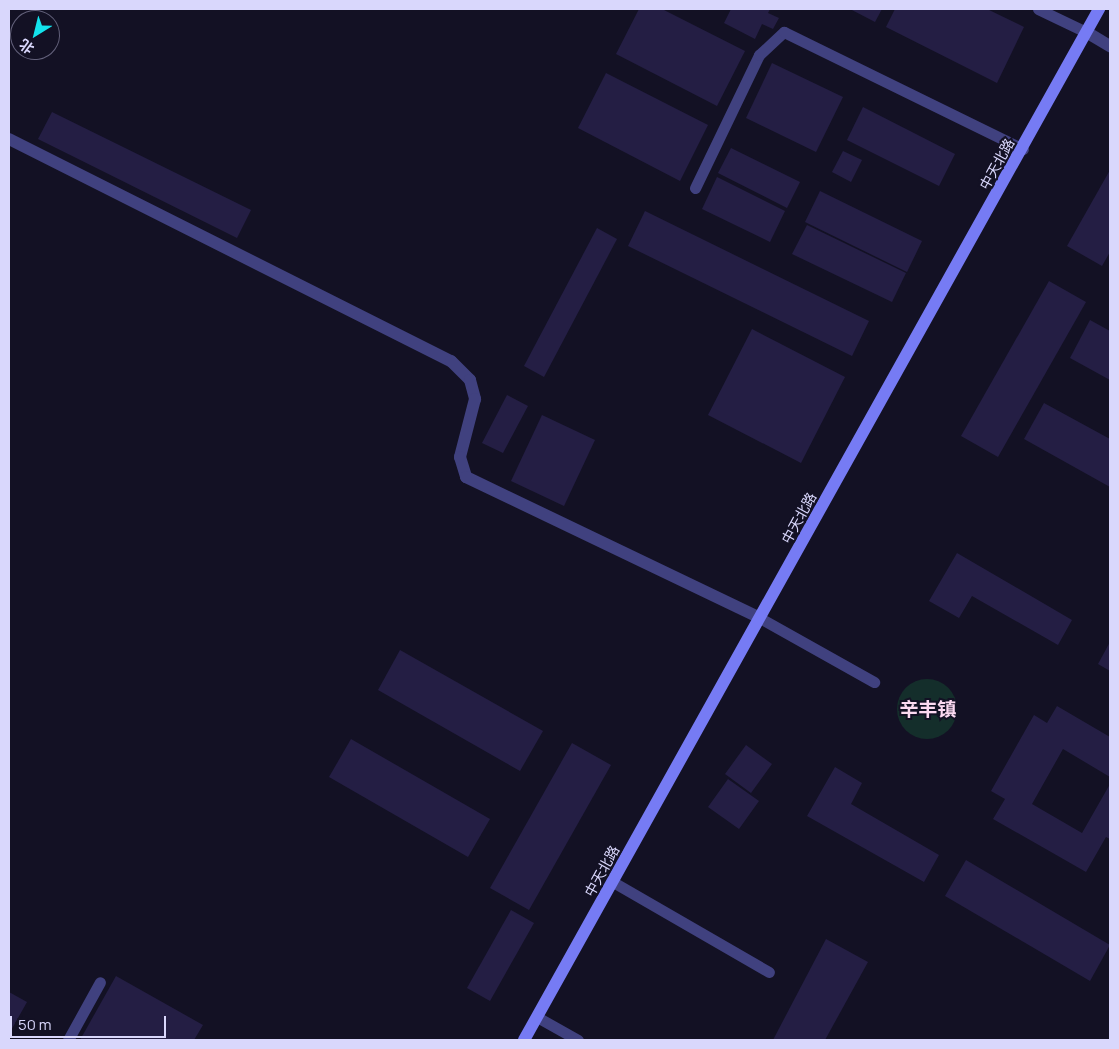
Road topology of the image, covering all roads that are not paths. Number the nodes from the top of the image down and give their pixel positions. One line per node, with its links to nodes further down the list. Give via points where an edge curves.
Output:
1 (1038, 9): 3 (lane)
2 (1100, 9): 3 (main road, 中天北路)
3 (1088, 33): 4 (street); 6 (main road, 中天北路)
4 (1110, 46)
5 (9, 139): 8 (street, via 451,361 470,380 475,399 460,457 466,477)
6 (1023, 149): 7 (lane, via 784,32 758,55); 8 (main road, 中天北路)
7 (695, 188)
8 (760, 618): 9 (lane); 10 (main road, 中天北路)
9 (874, 682)
10 (613, 882): 11 (lane); 13 (main road, 中天北路)
11 (770, 972)
12 (100, 982): 14 (lane)
13 (537, 1017): 15 (main road, 中天北路); 16 (lane)
14 (68, 1040)
15 (524, 1040)
16 (578, 1040)

